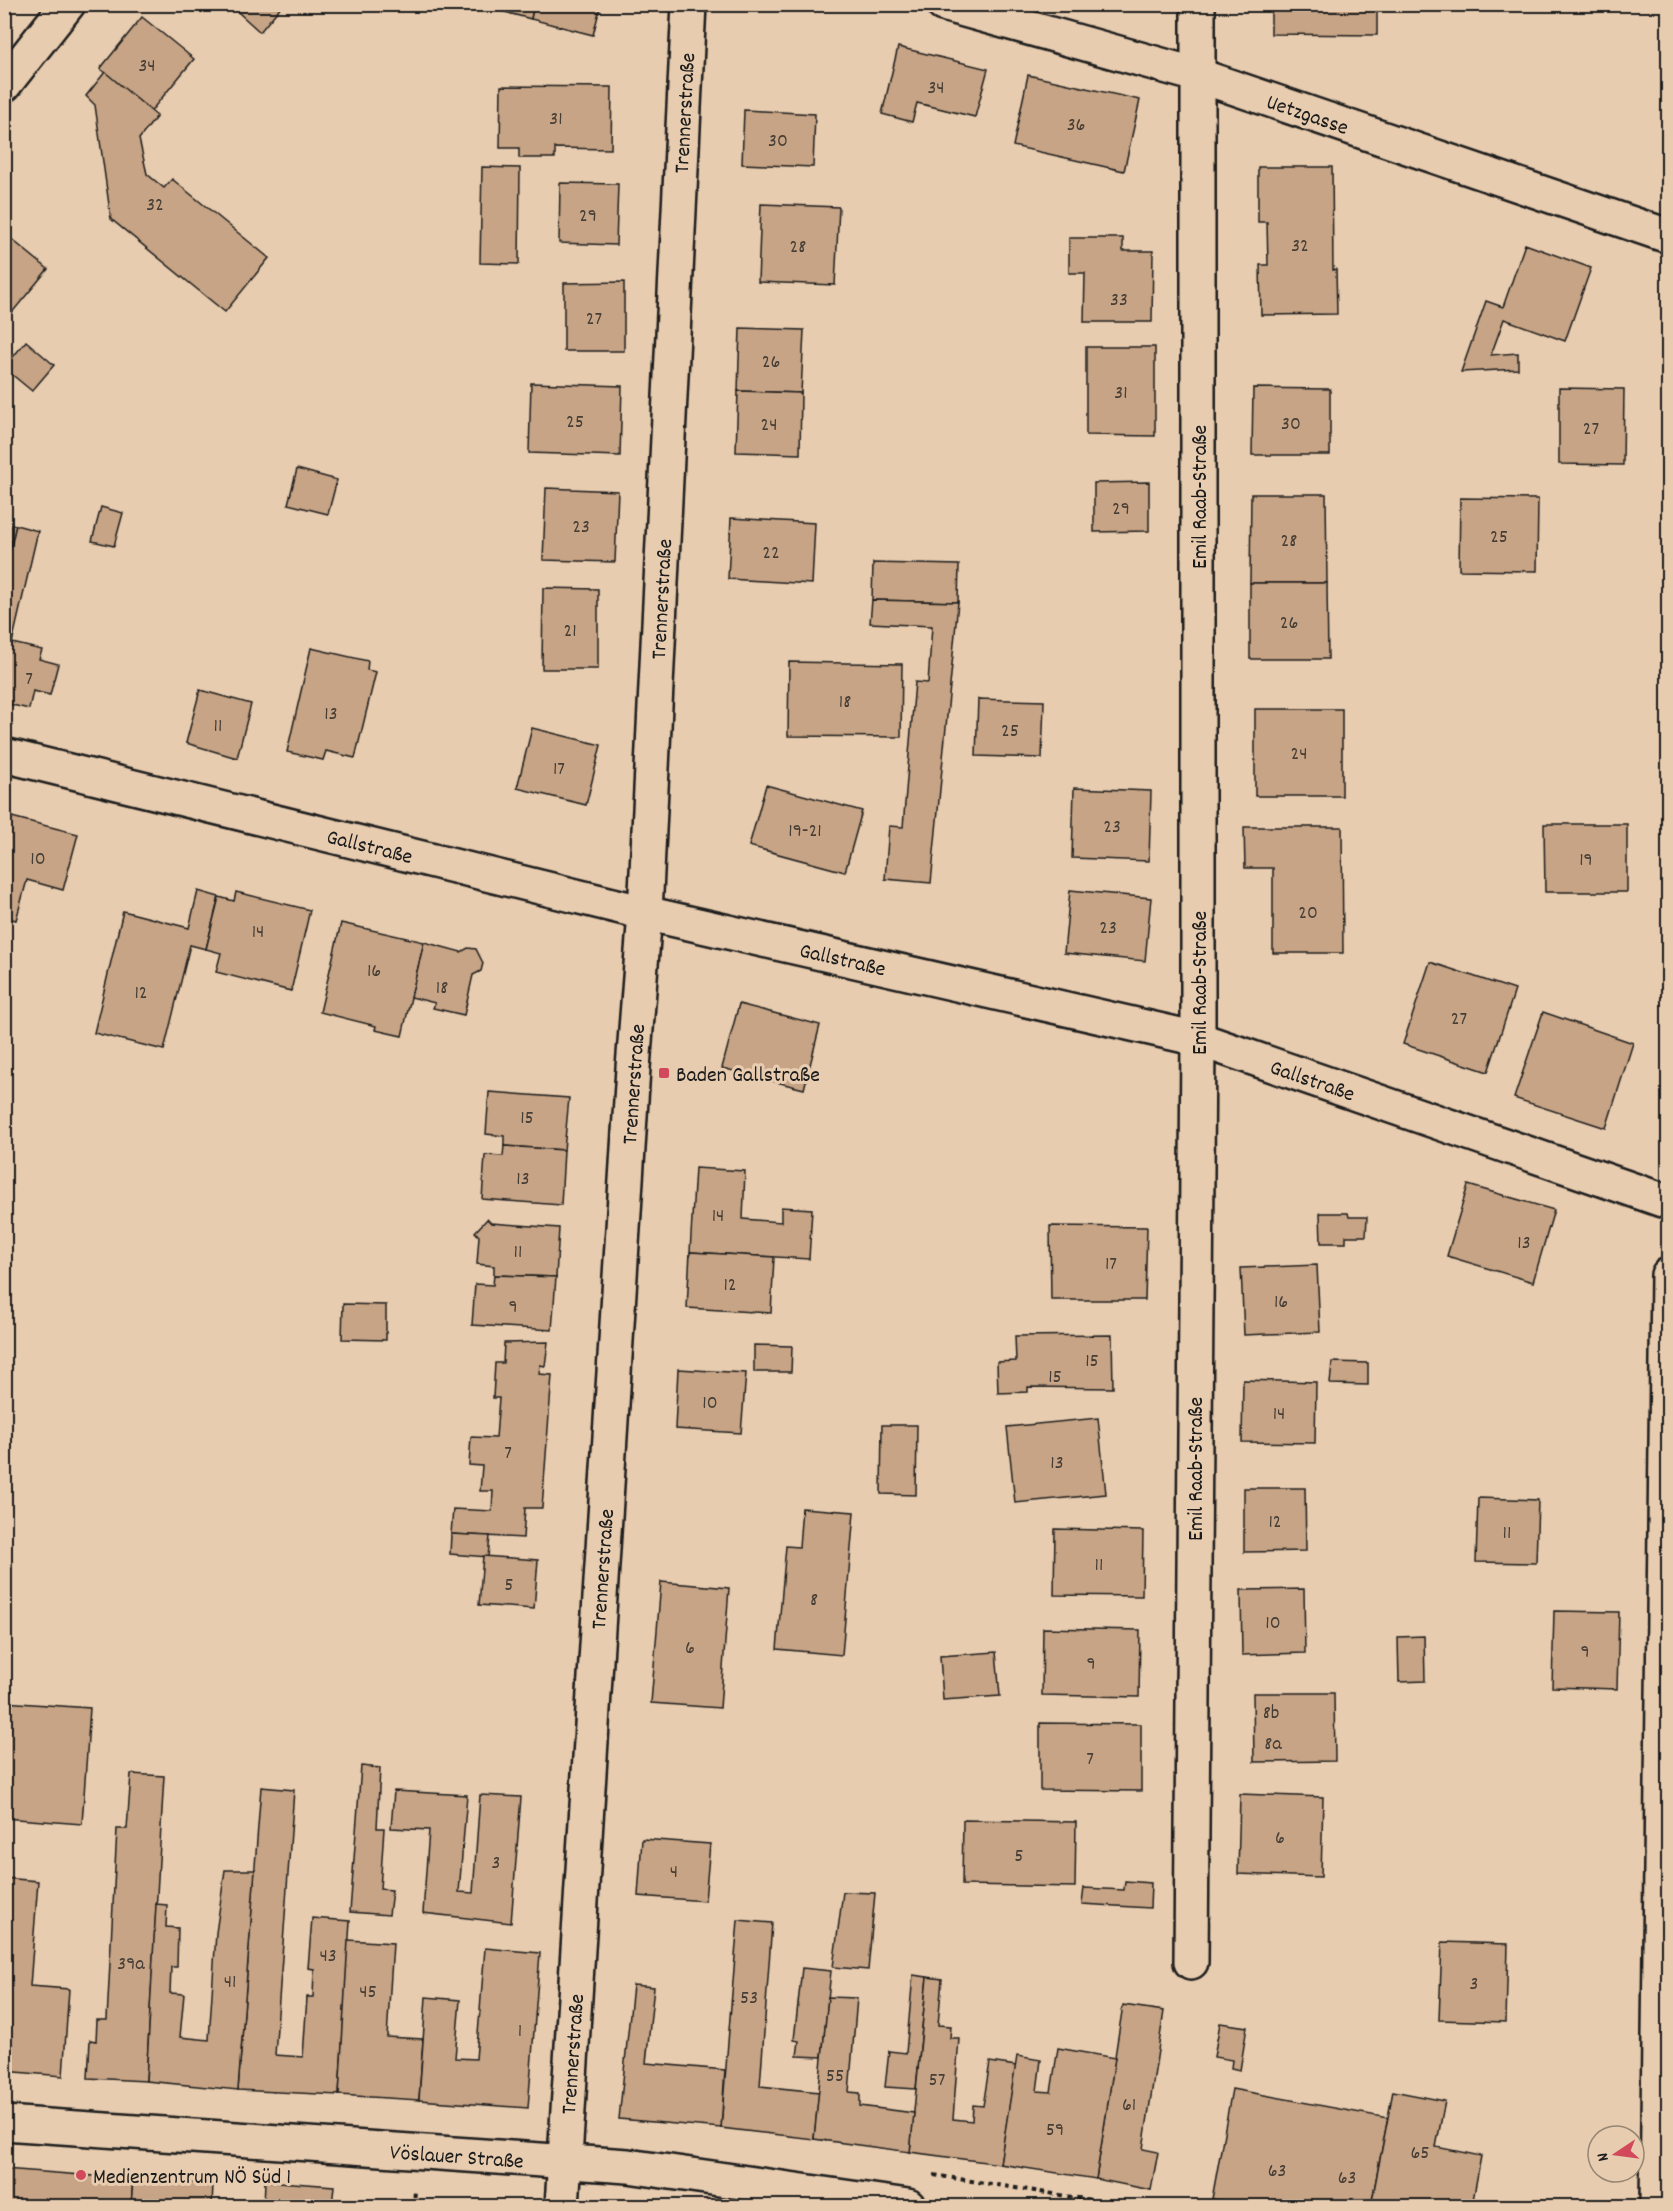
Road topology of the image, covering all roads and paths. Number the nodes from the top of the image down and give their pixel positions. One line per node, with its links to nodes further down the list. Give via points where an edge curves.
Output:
1 (68, 4): 6 (street)
2 (689, 4): 9 (street, Trennerstraße)
3 (943, 4): 5 (street, Uetzgasse)
4 (1198, 4): 5 (street, Emil Raab-Straße)
5 (1197, 75): 7 (street, Uetzgasse); 10 (street, Emil Raab-Straße)
6 (4, 85)
7 (1668, 236)
8 (4, 755): 9 (street, Gallstraße)
9 (645, 913): 10 (street, Gallstraße); 15 (street, Trennerstraße)
10 (1198, 1039): 11 (street, Gallstraße); 13 (street, Emil Raab-Straße)
11 (1668, 1202)
12 (1668, 1275): 18 (street)
13 (1191, 1962)
14 (4, 2122): 15 (street, Vöslauer Straße)
15 (565, 2162): 16 (street, Trennerstraße); 17 (street, Vöslauer Straße, via 628,2166)
16 (562, 2206)
17 (908, 2206)
18 (1657, 2206)

